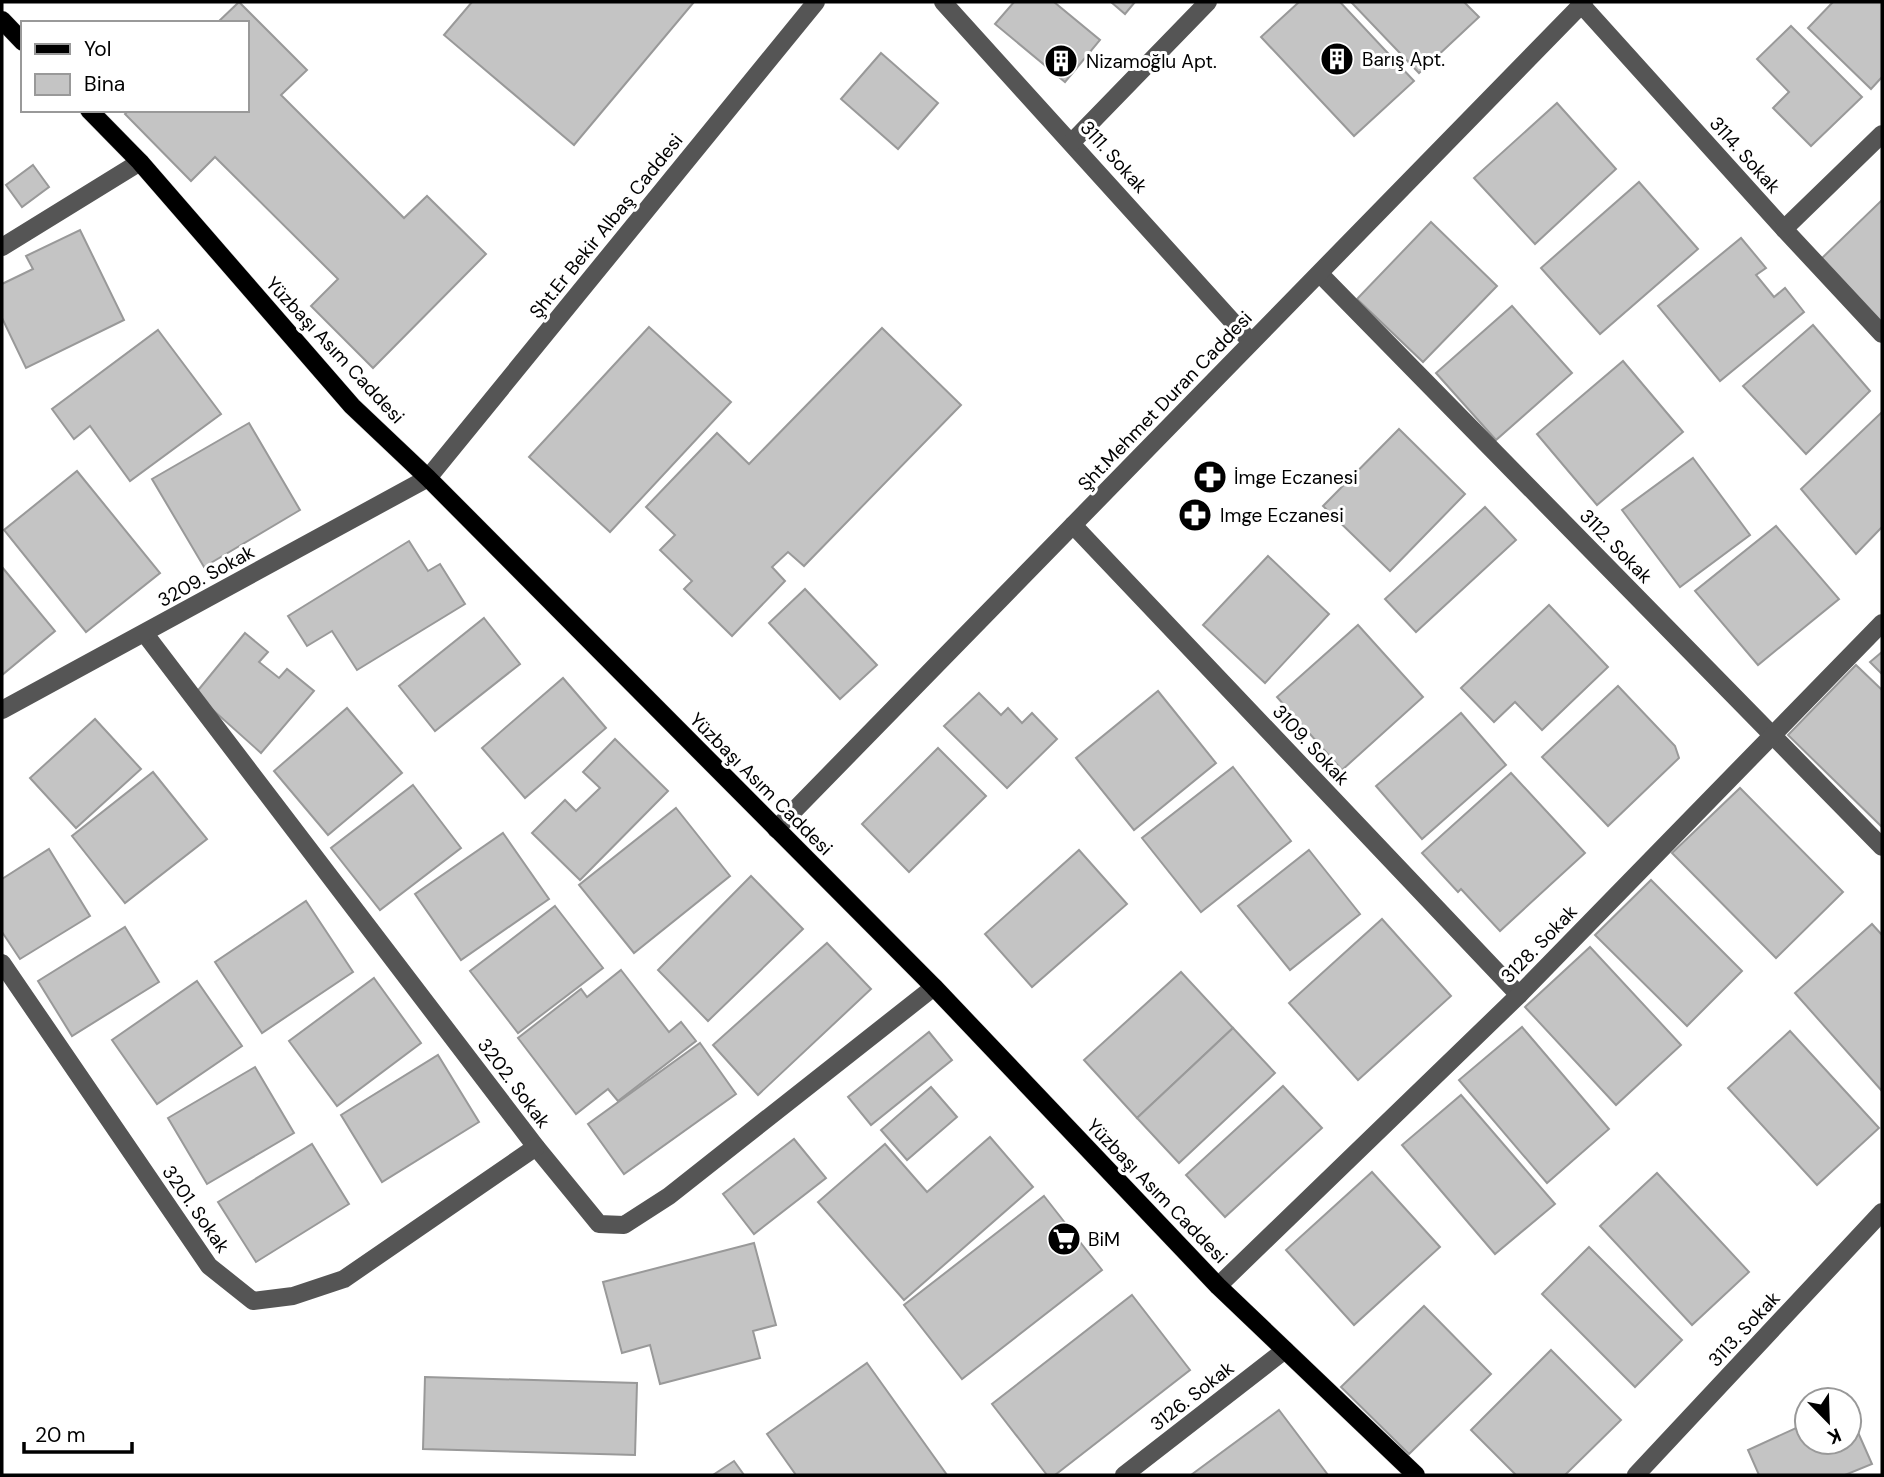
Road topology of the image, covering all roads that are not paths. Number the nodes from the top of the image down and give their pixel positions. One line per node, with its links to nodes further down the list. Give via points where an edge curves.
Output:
1 (816, 2): 16 (street, Şht.Er Bekir Albaş Caddesi)
2 (943, 2): 9 (street, 3111. Sokak)
3 (1208, 2): 9 (street)
4 (1581, 3): 11 (street, 3114. Sokak); 13 (street, Şht.Mehmet Duran Caddesi)
5 (2, 20): 6 (main road)
6 (21, 40)
7 (91, 112): 10 (main road, Yüzbaşı Asım Caddesi)
8 (1882, 134): 11 (street)
9 (1072, 142): 15 (street, 3111. Sokak)
10 (140, 162): 12 (street); 16 (main road, Yüzbaşı Asım Caddesi, via 352,406)
11 (1784, 229): 14 (street, 3114. Sokak)
12 (2, 247)
13 (1320, 274): 15 (street, Şht.Mehmet Duran Caddesi); 21 (street, 3112. Sokak)
14 (1882, 334)
15 (1251, 342): 17 (street, Şht.Mehmet Duran Caddesi)
16 (428, 478): 19 (street, 3209. Sokak); 22 (main road, Yüzbaşı Asım Caddesi)
17 (1073, 525): 22 (street, Şht.Mehmet Duran Caddesi); 26 (street, 3109. Sokak)
18 (1882, 623): 21 (street, 3128. Sokak)
19 (145, 634): 20 (street, 3209. Sokak); 27 (street, 3202. Sokak)
20 (2, 710)
21 (1772, 735): 23 (street, 3112. Sokak); 26 (street, 3128. Sokak)
22 (776, 829): 25 (main road, Yüzbaşı Asım Caddesi)
23 (1882, 846)
24 (2, 963): 27 (street, 3201. Sokak, via 209,1266 253,1301 293,1296 344,1279)
25 (933, 987): 27 (street, 3202. Sokak, via 669,1196 624,1225 599,1224); 29 (main road, Yüzbaşı Asım Caddesi)
26 (1519, 995): 29 (street, 3128. Sokak)
27 (536, 1147)
28 (1882, 1212): 33 (street, 3113. Sokak)
29 (1218, 1286): 30 (main road, Yüzbaşı Asım Caddesi)
30 (1285, 1350): 31 (street, 3126. Sokak); 32 (main road, Yüzbaşı Asım Caddesi)
31 (1124, 1475)
32 (1416, 1475)
33 (1636, 1475)

